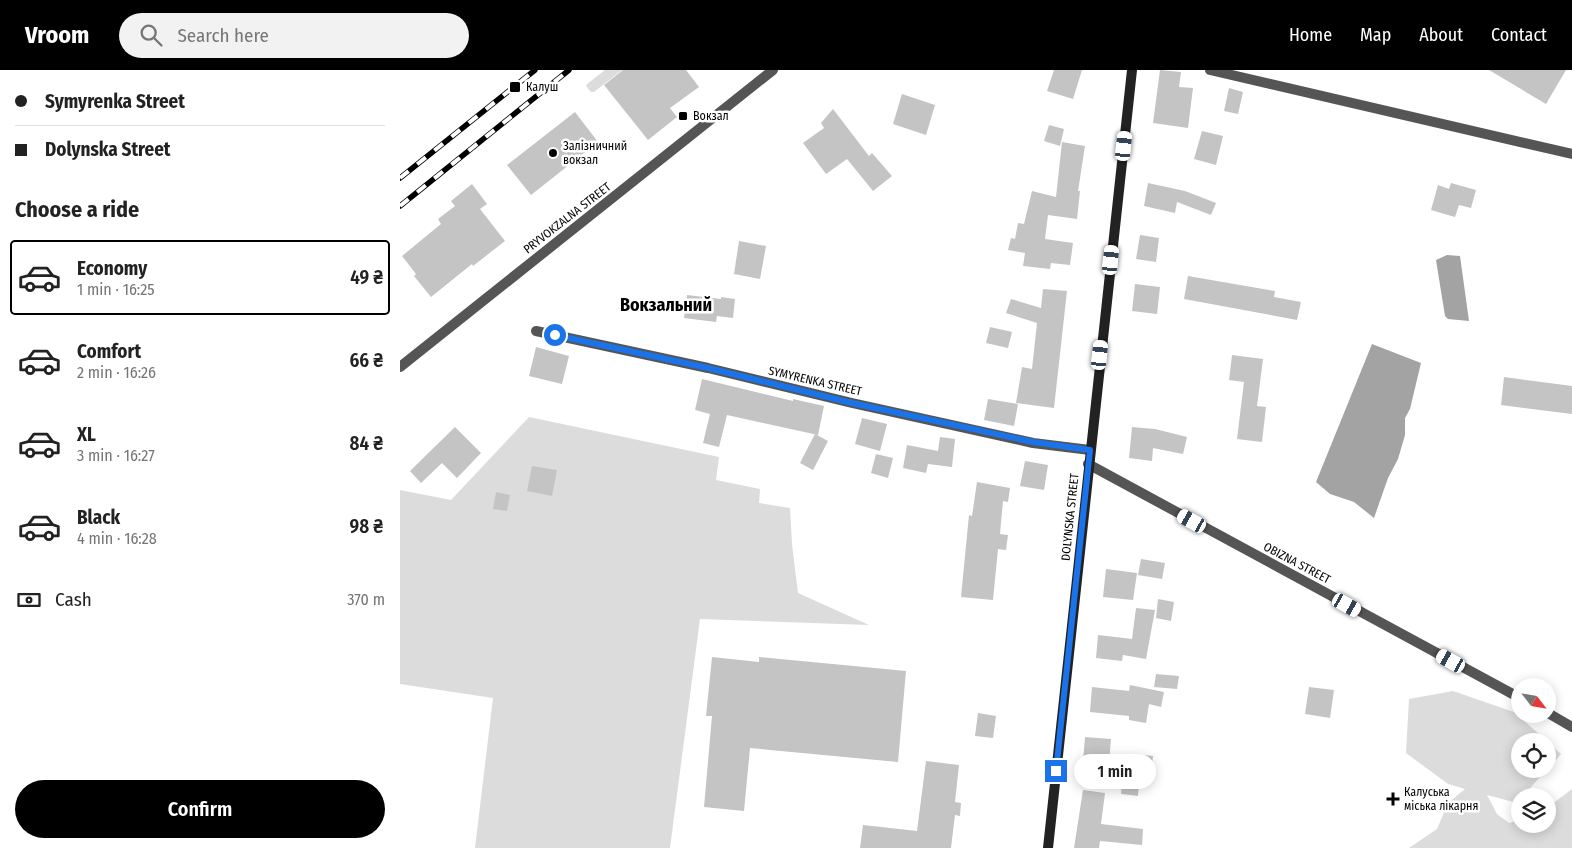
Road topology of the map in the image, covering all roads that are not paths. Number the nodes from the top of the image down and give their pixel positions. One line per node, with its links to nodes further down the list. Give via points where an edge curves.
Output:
1 (773, 70): 6 (street, PRYVOKZALNA STREET)
2 (1132, 70): 7 (main road, DOLYNSKA STREET)
3 (1210, 70): 4 (street)
4 (1572, 154)
5 (536, 331): 7 (street, SYMYRENKA STREET, via 1033,442)
6 (400, 367)
7 (1090, 450): 8 (main road, DOLYNSKA STREET)
8 (1088, 464): 9 (street, OBIZNA STREET); 12 (main road, DOLYNSKA STREET)
9 (1511, 693)
10 (1556, 718): 11 (street)
11 (1572, 727)
12 (1048, 848)

